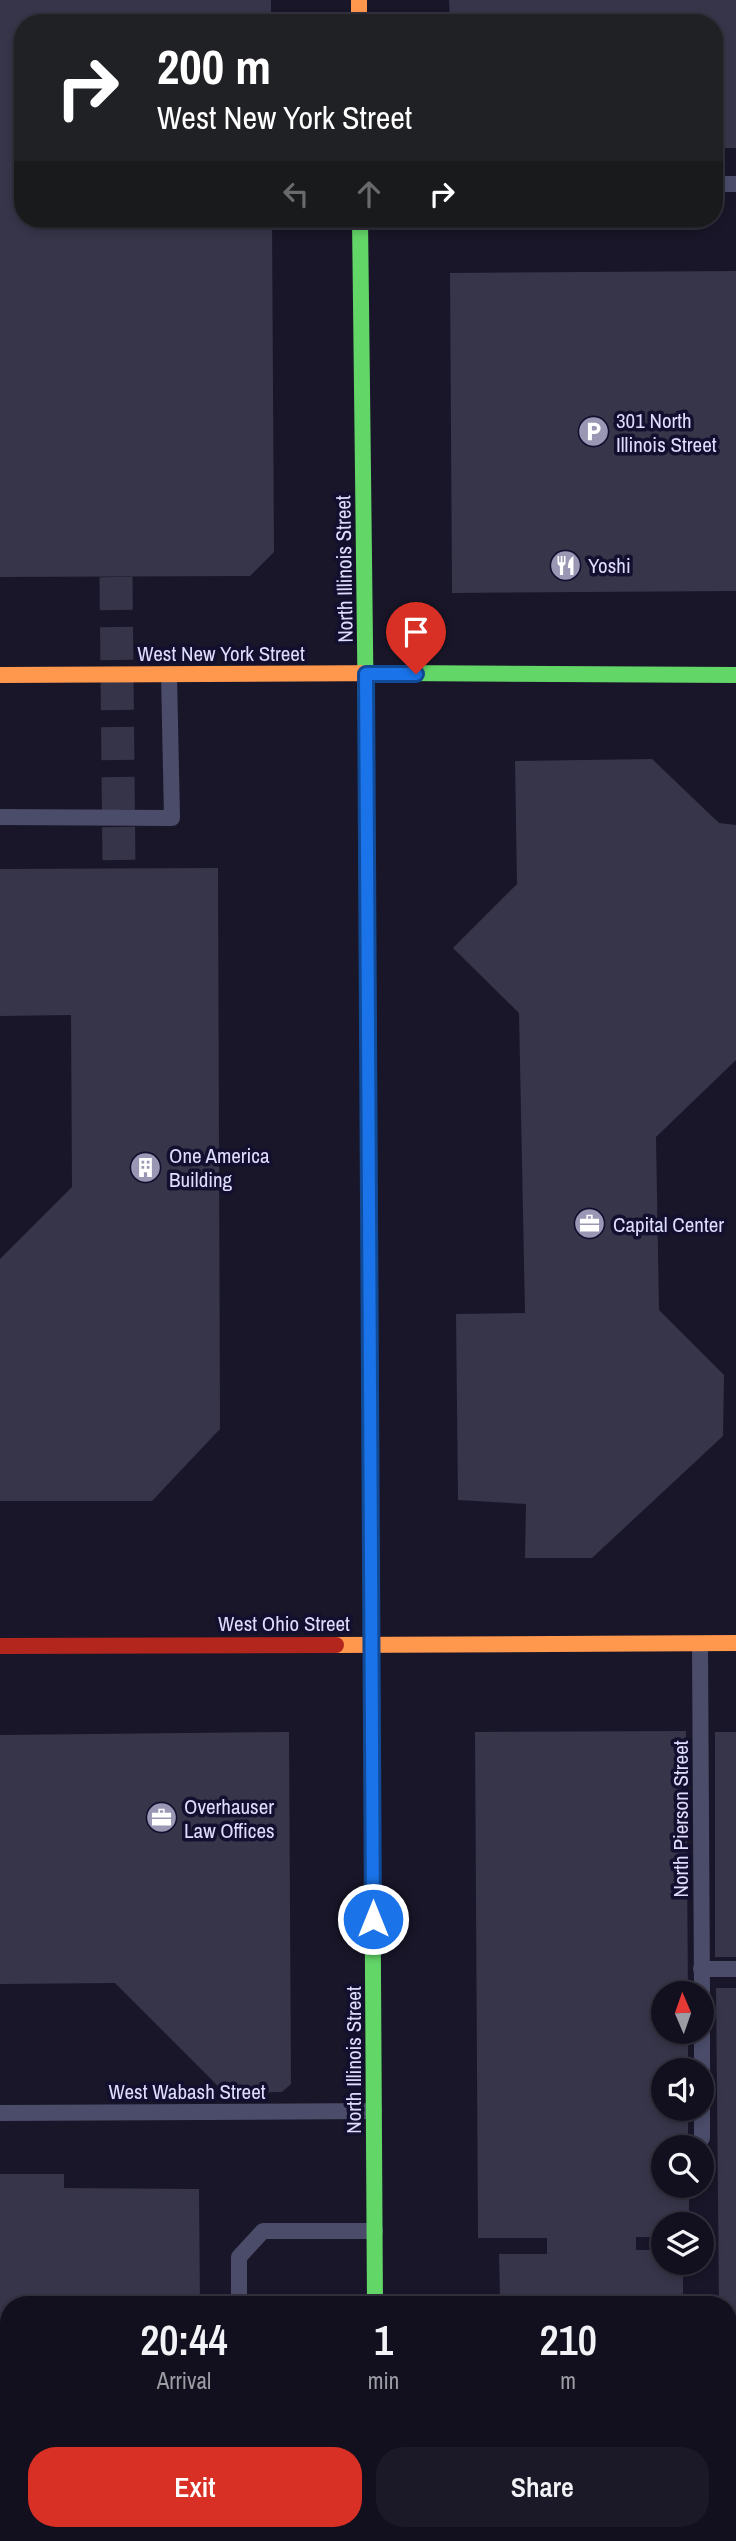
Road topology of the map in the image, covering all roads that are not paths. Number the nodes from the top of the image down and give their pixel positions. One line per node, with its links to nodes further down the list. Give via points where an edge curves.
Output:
1 (360, 228): 3 (main road, North Illinois Street)
2 (169, 674): 3 (main road, West New York Street); 5 (main road, West New York Street); 6 (lane, via 172,818)
3 (366, 674): 4 (main road, West New York Street); 7 (main road, North Illinois Street)
4 (736, 674)
5 (0, 676)
6 (0, 817)
7 (371, 1643): 9 (main road, West Ohio Street); 10 (main road, West Ohio Street); 15 (main road, North Illinois Street)
8 (736, 1643): 9 (main road, West Ohio Street)
9 (700, 1644): 11 (lane, North Pierson Street)
10 (0, 1646)
11 (702, 1969): 12 (lane); 13 (lane, North Pierson Street)
12 (736, 1969)
13 (702, 1981)
14 (702, 2044): 17 (lane)
15 (374, 2111): 16 (lane, West Wabash Street); 18 (main road, North Illinois Street)
16 (0, 2113)
17 (702, 2135)
18 (375, 2231): 19 (lane, via 263,2231 239,2257); 20 (main road, North Illinois Street)
19 (239, 2296)
20 (375, 2296)

